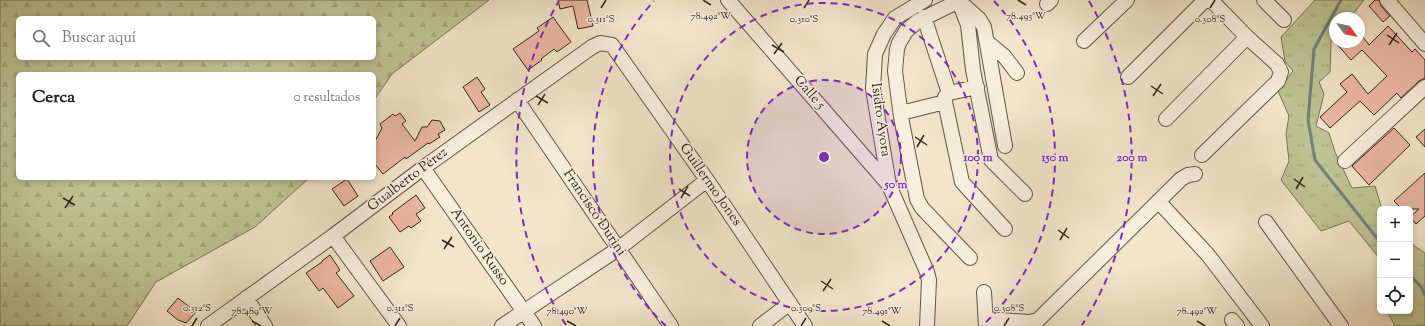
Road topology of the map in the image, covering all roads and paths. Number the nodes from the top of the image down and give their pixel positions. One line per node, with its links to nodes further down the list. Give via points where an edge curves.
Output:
1 (728, 0): 30 (street, Calle 5)
2 (959, 0): 9 (street); 13 (street, via 982,23); 18 (street, via 968,25)
3 (1127, 0): 12 (street)
4 (1205, 0): 17 (street)
5 (1211, 0): 11 (street)
6 (1264, 0): 10 (street)
7 (1387, 0): 14 (street)
8 (916, 2): 30 (street, Isidro Ayora, via 894,18 875,54 874,89)
9 (924, 17): 20 (street); 22 (street, via 911,25 902,36 897,49 895,71)
10 (1284, 20)
11 (1247, 37): 23 (street); 25 (street, via 1277,64 1281,72 1278,80)
12 (1084, 41)
13 (987, 42): 16 (street, via 1004,56); 24 (street)
14 (1425, 44)
15 (612, 45): 21 (street, Gualberto Pérez, via 600,43 592,47); 29 (street, Guillermo Jones)
16 (1017, 73)
17 (1128, 77)
18 (977, 87): 20 (street); 31 (street, via 991,160)
19 (1425, 87): 26 (street)
20 (947, 97): 22 (street); 34 (street, via 962,182)
21 (517, 100): 27 (street, Gualberto Pérez); 36 (street, Francisco Durini)
22 (901, 113): 37 (street, via 919,203)
23 (1166, 119)
24 (1005, 146)
25 (1202, 155)
26 (1345, 161)
27 (423, 168): 35 (street, Gualberto Pérez); 41 (street, Antonio Russo)
28 (1195, 174): 32 (street, via 1181,179)
29 (707, 180): 36 (street); 40 (street, Guillermo Jones)
30 (889, 185): 51 (street, Isidro Ayora, via 928,272)
31 (1025, 194)
32 (1159, 202): 42 (street, via 1038,320); 52 (street, via 1208,255)
33 (1266, 222): 53 (street)
34 (1005, 229)
35 (333, 236): 39 (street, Gualberto Pérez); 45 (street)
36 (618, 249): 41 (street); 48 (street, Francisco Durini)
37 (970, 258)
38 (984, 292): 42 (street)
39 (246, 298): 43 (street, Gualberto Pérez); 44 (street)
40 (790, 303): 49 (street); 50 (street, Guillermo Jones)
41 (524, 311): 46 (street); 47 (street, Antonio Russo)
42 (986, 323)
43 (208, 326)
44 (265, 326)
45 (399, 326)
46 (502, 326)
47 (534, 326)
48 (671, 326)
49 (760, 326)
50 (805, 326)
51 (927, 326)
52 (1262, 326)
53 (1341, 326)

